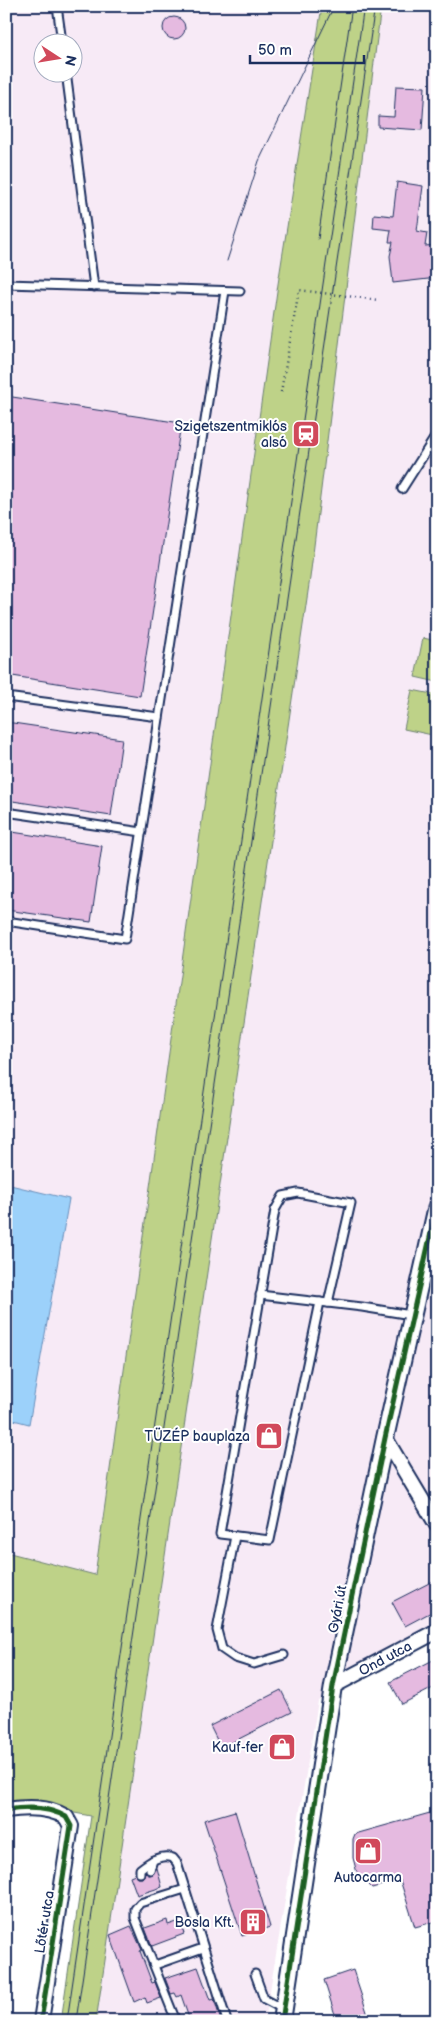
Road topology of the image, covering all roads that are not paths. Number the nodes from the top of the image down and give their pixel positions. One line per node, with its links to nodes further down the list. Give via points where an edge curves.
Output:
1 (57, 6): 2 (lane)
2 (61, 32)
3 (67, 82): 5 (lane)
4 (6, 284): 5 (lane)
5 (94, 287): 6 (lane)
6 (225, 291): 7 (lane); 11 (lane)
7 (240, 291)
8 (437, 434): 9 (lane)
9 (402, 490)
10 (6, 697): 11 (lane)
11 (159, 717): 13 (lane)
12 (6, 812): 13 (lane)
13 (142, 832): 14 (lane, via 125,939)
14 (6, 921)
15 (437, 1206): 18 (street, Gyári út)
16 (260, 1295): 17 (lane); 17 (lane, via 275,1210 283,1196 298,1193 351,1203); 21 (lane, via 220,1534)
17 (324, 1302): 18 (lane); 21 (lane, via 270,1540)
18 (412, 1315): 19 (street, Gyári út)
19 (384, 1438): 20 (street); 24 (street, Gyári út)
20 (437, 1525)
21 (235, 1536): 23 (lane, via 217,1630 222,1649 235,1658 254,1664)
22 (437, 1631): 24 (street, Ond utca)
23 (284, 1655)
24 (333, 1686): 39 (street, Gyári út)
25 (6, 1810): 40 (street, Lőtér utca, via 46,1809 66,1817 71,1826)
26 (153, 1860): 27 (lane); 28 (lane, via 140,1869); 30 (lane, via 167,1856 173,1858)
27 (150, 1870)
28 (140, 1873)
29 (155, 1889): 32 (lane)
30 (184, 1889): 32 (lane); 34 (lane)
31 (146, 1892): 33 (lane)
32 (156, 1898): 33 (lane)
33 (147, 1900): 35 (lane, via 135,1909 135,1918)
34 (203, 1948): 35 (lane); 37 (lane)
35 (155, 1965): 41 (lane)
36 (255, 1974): 39 (lane, via 264,1999)
37 (217, 1990): 38 (lane); 42 (lane)
38 (208, 1993)
39 (283, 2015)
40 (41, 2021)
41 (176, 2021)
42 (227, 2021)

